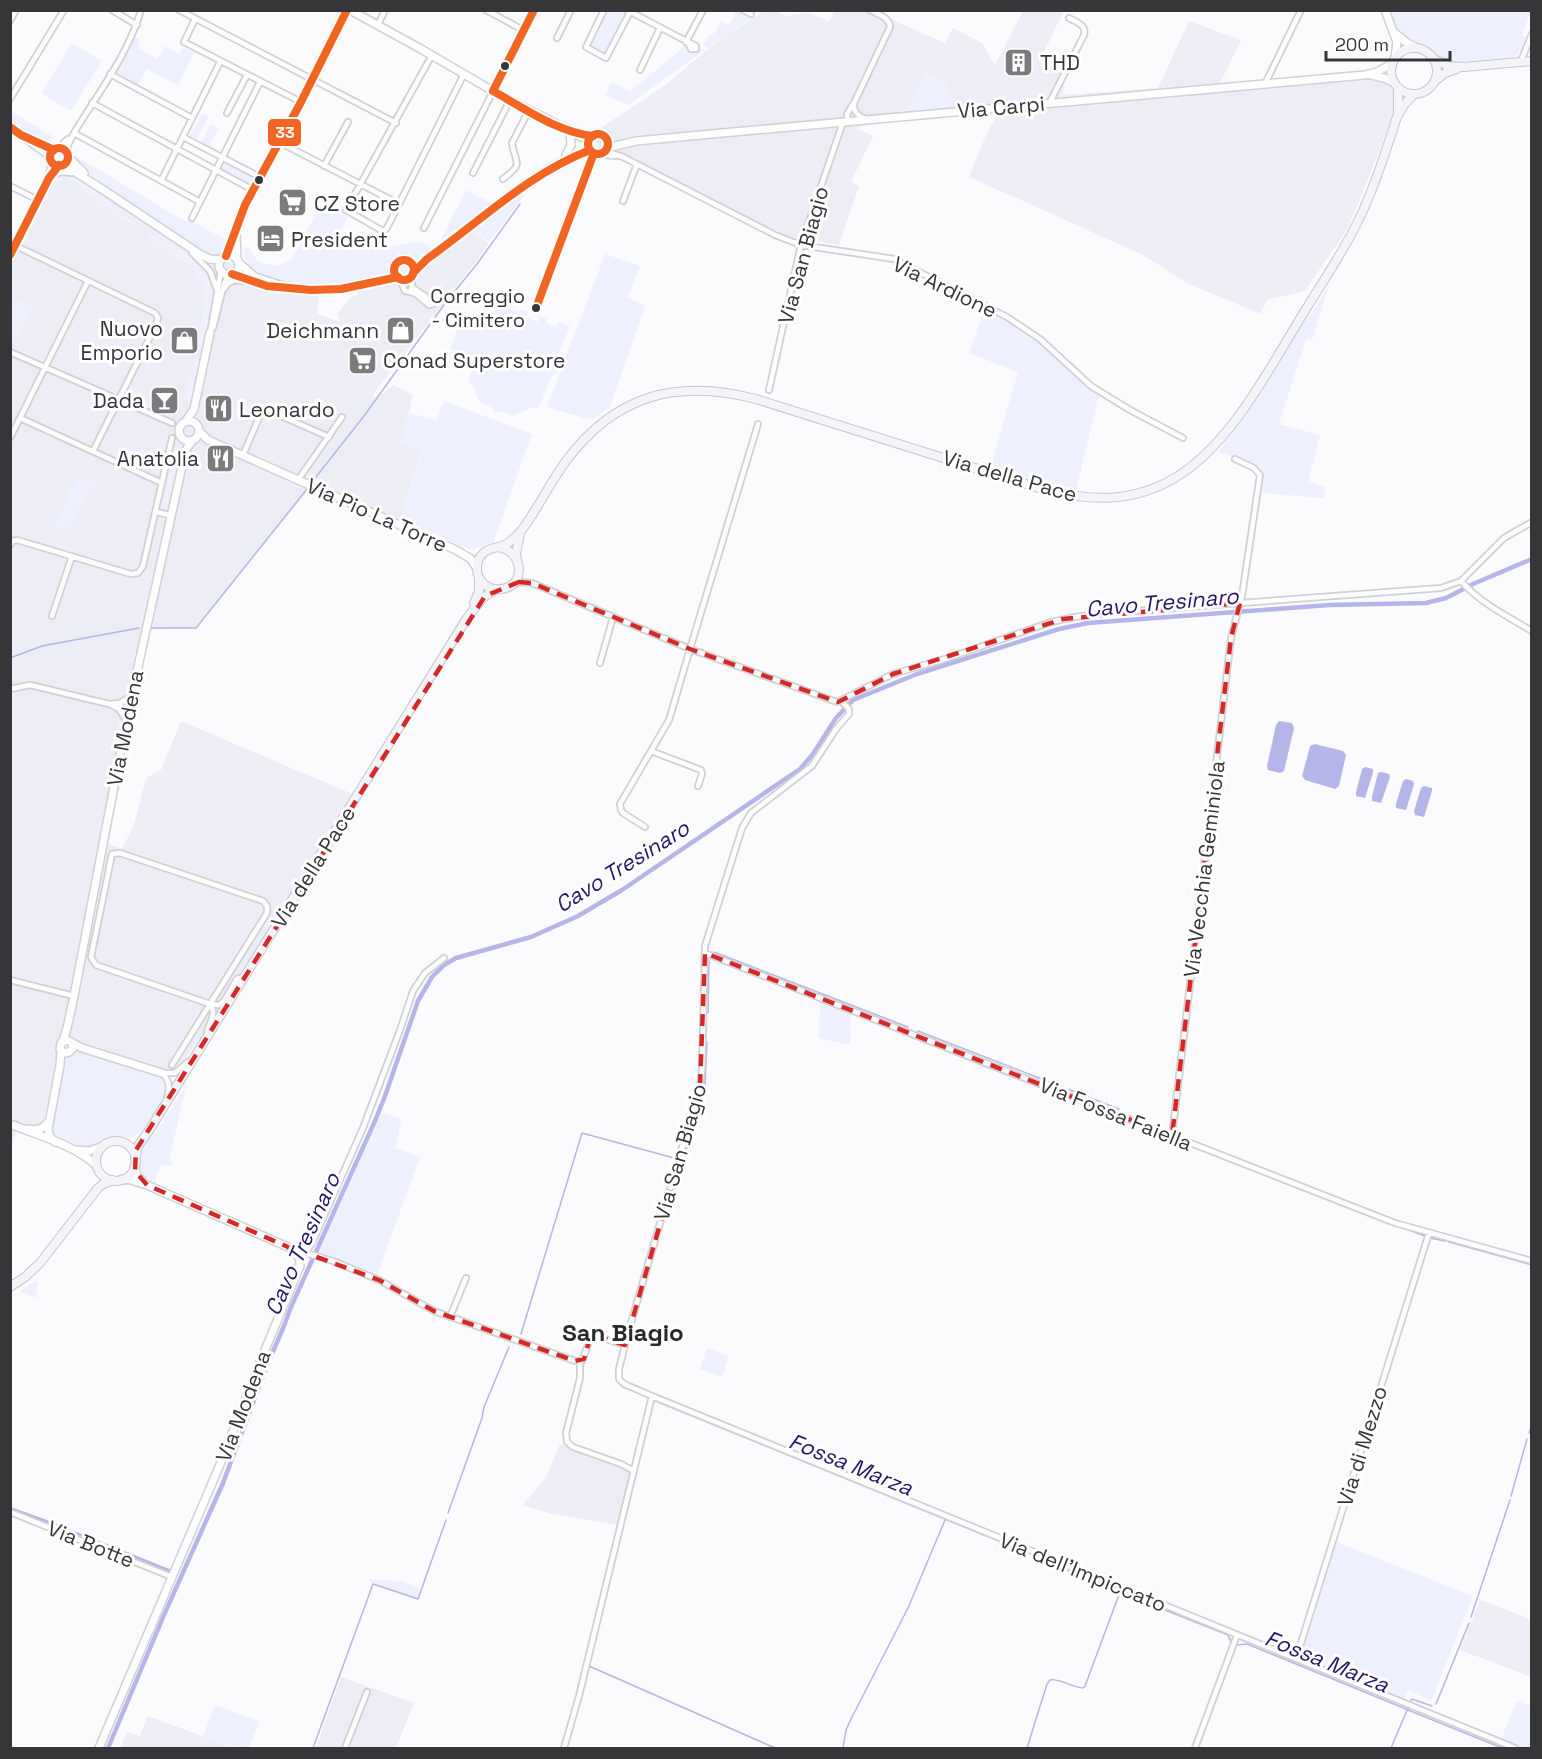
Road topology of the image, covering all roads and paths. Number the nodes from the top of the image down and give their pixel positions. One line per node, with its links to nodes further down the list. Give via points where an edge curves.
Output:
1 (16, 10): 24 (street)
2 (64, 10): 54 (street)
3 (112, 10): 25 (street)
4 (141, 10): 25 (street)
5 (179, 10): 23 (street)
6 (349, 10): 26 (street, Via Carpi); 46 (street)
7 (385, 10): 26 (street)
8 (486, 10): 19 (street)
9 (534, 10): 28 (street)
10 (571, 10): 31 (street)
11 (604, 10): 18 (street, via 586,47 606,58)
12 (644, 10): 21 (street)
13 (704, 10): 27 (street, via 687,42)
14 (743, 10): 20 (street)
15 (870, 10): 56 (street, via 888,20 890,27)
16 (1300, 10): 41 (street)
17 (1385, 10): 29 (street)
18 (628, 11): 21 (street)
19 (493, 12): 28 (street)
20 (751, 14)
21 (640, 18): 27 (street)
22 (1069, 18): 58 (street, via 1085,31)
23 (195, 19): 38 (street, via 184,42); 46 (street)
24 (10, 21)
25 (137, 25): 43 (street)
26 (378, 25): 33 (street, Via Carpi)
27 (660, 28): 40 (street)
28 (523, 30): 52 (street)
29 (1393, 30): 32 (street); 35 (street, via 1397,42)
30 (1532, 34): 36 (street)
31 (557, 38)
32 (1417, 48): 34 (main road); 35 (main road, Via Carpi, via 1402,51)
33 (432, 55): 42 (street, Via Carpi); 68 (street)
34 (1433, 58): 39 (main road, via 1448,66); 47 (main road, via 1437,69)
35 (1394, 61): 45 (street, Via Carpi); 51 (main road, via 1391,73)
36 (1521, 61): 37 (main road); 39 (main road)
37 (1532, 61)
38 (220, 62): 44 (street); 64 (street)
39 (1464, 67): 47 (main road)
40 (640, 70)
41 (1272, 71): 49 (street); 50 (street)
42 (464, 74): 52 (street, Via Carpi); 100 (street)
43 (110, 75): 59 (street); 64 (street)
44 (246, 75): 48 (street); 62 (street)
45 (1365, 75): 49 (street, Via Carpi); 51 (street, Via Carpi)
46 (313, 79): 57 (street); 68 (street)
47 (1435, 81): 53 (main road, via 1427,91)
48 (260, 82): 57 (street); 81 (street)
49 (1284, 83): 50 (street, Via Carpi)
50 (1264, 85): 58 (street, Via Carpi)
51 (1396, 85): 53 (main road, Via Carpi); 63 (main road, Via della Pace)
52 (493, 91): 55 (street, Via Carpi); 102 (street)
53 (1414, 94): 63 (main road, Via della Pace)
54 (10, 99)
55 (510, 100): 61 (street, Via Carpi); 86 (street)
56 (855, 101): 60 (street); 65 (street)
57 (301, 102): 75 (street)
58 (1050, 102): 66 (street, Via Carpi)
59 (92, 103): 71 (street); 76 (street)
60 (854, 109): 65 (street); 66 (street)
61 (529, 110): 70 (street, Via Carpi); 90 (street, via 513,143 517,166)
62 (227, 113)
63 (1397, 117): 154 (main road, Via della Pace, via 1354,230 1253,394 1206,455 1161,485 1117,498 1068,496 756,399 687,390 643,400 594,430 564,464)
64 (192, 118): 72 (street)
65 (846, 119): 66 (street, Via Carpi); 74 (street, Via Carpi); 106 (street, Via San Biagio)
66 (870, 120)
67 (348, 122): 84 (street)
68 (396, 123): 92 (street)
69 (10, 127): 78 (street)
70 (570, 131): 77 (street, Via Carpi, via 586,136); 80 (street, via 571,145)
71 (74, 133): 78 (street); 79 (street); 91 (street)
72 (183, 137): 76 (street); 81 (street)
73 (606, 138): 74 (street, Via Carpi); 77 (street); 77 (street, Via Carpi, via 599,135)
74 (636, 141): 77 (street, Via Carpi)
75 (279, 142): 84 (street); 96 (street)
76 (177, 149): 85 (street); 91 (street)
77 (598, 149): 80 (street); 82 (street, Via Ardione); 93 (street, via 563,161); 124 (street)
78 (53, 154): 79 (street, via 63,149); 83 (street, via 54,164); 89 (street)
79 (67, 154): 83 (street); 95 (street)
80 (566, 155): 93 (street)
81 (223, 158): 85 (street); 88 (street)
82 (637, 164): 98 (street); 106 (street, Via Ardione, via 775,235)
83 (61, 165): 87 (street); 89 (street)
84 (324, 166): 92 (street)
85 (216, 171): 96 (street); 99 (street)
86 (473, 173)
87 (81, 175): 89 (street, via 62,172); 95 (street)
88 (256, 175)
89 (49, 178): 97 (street)
90 (503, 179)
91 (161, 181): 99 (street)
92 (361, 185): 100 (street); 100 (street, via 346,210 384,231)
93 (526, 185): 110 (street)
94 (10, 186): 97 (street)
95 (102, 189): 104 (street)
96 (253, 190): 103 (street)
97 (38, 200): 105 (street)
98 (623, 201)
99 (200, 202): 101 (street)
100 (399, 204)
101 (192, 218)
102 (424, 228)
103 (236, 230): 109 (street); 111 (street)
104 (178, 241): 107 (street); 109 (street, via 207,259)
105 (13, 244): 108 (street); 119 (street)
106 (801, 244): 128 (street, Via San Biagio); 142 (street, Via Ardione, via 894,259 1007,317 1040,339 1091,386)
107 (192, 254): 114 (street); 123 (street, via 210,271)
108 (10, 255)
109 (223, 258): 111 (street, via 232,256); 114 (street)
110 (427, 259): 112 (street); 115 (street)
111 (237, 261): 116 (street, via 238,268); 121 (street, via 255,277)
112 (409, 261): 113 (street, via 400,261); 115 (street, via 414,267)
113 (395, 266): 117 (street); 118 (street)
114 (221, 270): 116 (street); 123 (street)
115 (413, 274): 117 (street, via 407,279); 122 (street)
116 (230, 275): 120 (street); 123 (street)
117 (399, 278): 118 (street); 122 (street, via 405,291)
118 (380, 280): 121 (street, via 333,290)
119 (88, 281): 127 (street); 129 (street, via 155,313 158,318)
120 (260, 284): 121 (street); 123 (street, via 236,280)
121 (286, 288)
122 (411, 290): 122 (street, via 429,305 433,304 433,300)
123 (220, 291): 125 (street)
124 (536, 308)
125 (210, 333): 130 (street)
126 (10, 352): 127 (street)
127 (45, 367): 129 (street); 133 (street)
128 (768, 390)
129 (118, 399): 135 (street); 145 (street)
130 (194, 409): 134 (street); 137 (street)
131 (342, 417): 139 (street, Via Pio La Torre)
132 (10, 419): 133 (street)
133 (19, 420): 140 (street); 145 (street)
134 (185, 422): 135 (street); 137 (street); 138 (street)
135 (172, 423): 138 (street)
136 (758, 424): 171 (street)
137 (197, 428): 143 (street, Via Modena); 144 (street, Via Pio La Torre)
138 (180, 434): 143 (street, Via Pio La Torre, via 185,441); 148 (street, Via Modena)
139 (329, 437): 146 (street, via 264,410); 149 (street, Via Pio La Torre)
140 (10, 438)
141 (172, 438): 150 (street)
142 (1183, 438)
143 (193, 440): 144 (street, Via Pio La Torre); 148 (street, Via Modena)
144 (208, 440): 146 (street, Via Pio La Torre)
145 (93, 451): 150 (street)
146 (243, 455): 149 (street, Via Pio La Torre)
147 (1235, 459): 166 (street, via 1260,475)
148 (183, 462): 152 (street, Via Modena)
149 (298, 480): 157 (street, Via Pio La Torre)
150 (162, 483): 151 (street)
151 (156, 512): 152 (street); 159 (street, via 138,573)
152 (171, 515): 174 (street, Via Modena)
153 (1532, 522): 164 (street, via 1504,538)
154 (521, 532): 156 (main road, Via della Pace); 160 (main road, Via della Pace)
155 (10, 545): 159 (street, via 17,540)
156 (498, 547): 158 (main road); 160 (main road, via 509,550)
157 (456, 550): 158 (street, Via Pio La Torre); 161 (street, Via Pio La Torre, via 471,559)
158 (482, 554): 161 (main road)
159 (72, 556): 167 (street)
160 (518, 563): 162 (street); 163 (main road, via 517,577)
161 (478, 574): 165 (main road, via 486,586); 169 (main road, Via della Pace, via 478,595)
162 (532, 583): 163 (street); 168 (street)
163 (511, 585): 165 (main road)
164 (1465, 586): 166 (street); 170 (street, via 1483,602)
165 (496, 589): 169 (main road, Via della Pace)
166 (1239, 604): 175 (street, via 1063,619 893,674); 199 (street, Via Vecchia Geminiola, via 1231,638)
167 (52, 616)
168 (613, 617): 171 (street); 172 (street)
169 (467, 618): 186 (main road, Via della Pace)
170 (1532, 631)
171 (690, 649): 175 (street); 179 (street, via 669,720)
172 (600, 663)
173 (10, 689): 176 (street, via 30,685)
174 (131, 696): 176 (street); 177 (street, Via Modena)
175 (845, 705): 184 (street, Via San Biagio, via 849,714 812,766 745,821)
176 (119, 706): 177 (street); 178 (street)
177 (129, 708): 178 (street, Via Modena)
178 (126, 720): 182 (street, Via Modena)
179 (651, 752): 180 (street, via 701,770); 181 (street, via 620,804 623,813)
180 (698, 786)
181 (645, 827)
182 (91, 905): 183 (street); 188 (street, Via Modena)
183 (101, 907): 189 (street, via 91,957 96,965); 189 (street, via 110,859 117,852 263,901 267,913)
184 (705, 953): 199 (street, Via Fossa Faiella); 216 (street, Via San Biagio, via 700,1086)
185 (444, 958): 211 (street, via 425,973 413,991 363,1128)
186 (244, 977): 189 (street, via 237,979 219,1005); 190 (main road, Via della Pace)
187 (10, 980): 188 (street)
188 (74, 996): 191 (street, Via Modena, via 67,1028)
189 (210, 1004): 190 (street, via 214,1014 207,1026); 193 (street)
190 (207, 1037): 192 (main road, Via della Pace)
191 (68, 1047): 194 (street); 197 (street, Via Modena, via 60,1065)
192 (198, 1052): 194 (street, via 178,1071); 195 (main road, Via della Pace)
193 (172, 1065)
194 (162, 1073): 195 (street, via 169,1089)
195 (164, 1108): 196 (main road, Via della Pace)
196 (158, 1116): 201 (main road, Via della Pace, via 136,1139); 204 (main road, Via della Pace, via 138,1146)
197 (49, 1121): 198 (street, via 36,1130); 200 (street, Via Modena, via 49,1133)
198 (12, 1125): 200 (street)
199 (1172, 1136): 210 (street, Via Fossa Faiella)
200 (55, 1142): 203 (street)
201 (120, 1142): 202 (main road, Via della Pace); 204 (main road, via 130,1148)
202 (101, 1147): 203 (street, via 88,1151); 205 (main road)
203 (69, 1148): 205 (street)
204 (135, 1163): 206 (main road, Via della Pace, via 131,1173); 208 (street, via 138,1177)
205 (97, 1167): 207 (main road, via 105,1178); 209 (main road, via 96,1184)
206 (122, 1179): 207 (main road); 208 (street)
207 (113, 1180): 209 (main road, via 98,1188)
208 (147, 1185): 211 (street)
209 (82, 1207): 214 (main road, via 40,1263)
210 (1429, 1233): 212 (street, Via Fossa Faiella); 223 (street, Via di Mezzo)
211 (305, 1255): 215 (street, via 333,1261 379,1280); 221 (street, Via Modena)
212 (1532, 1261)
213 (466, 1278): 215 (street)
214 (10, 1287)
215 (450, 1317): 217 (street)
216 (625, 1345): 217 (street, via 592,1337); 218 (street, Via dell'Impiccato, via 619,1379)
217 (580, 1362): 219 (street, via 567,1442 573,1448)
218 (652, 1396): 219 (street); 222 (street, Via dell'Impiccato)
219 (634, 1471): 227 (street)
220 (10, 1512): 221 (street, Via Botte)
221 (172, 1577): 225 (street, Via Modena)
222 (1237, 1635): 223 (street, Via dell'Impiccato); 228 (street)
223 (1296, 1659): 229 (street, Via dell'Impiccato)
224 (367, 1692): 226 (street)
225 (99, 1749)
226 (345, 1749)
227 (564, 1749)
228 (1195, 1749)
229 (1515, 1749)

